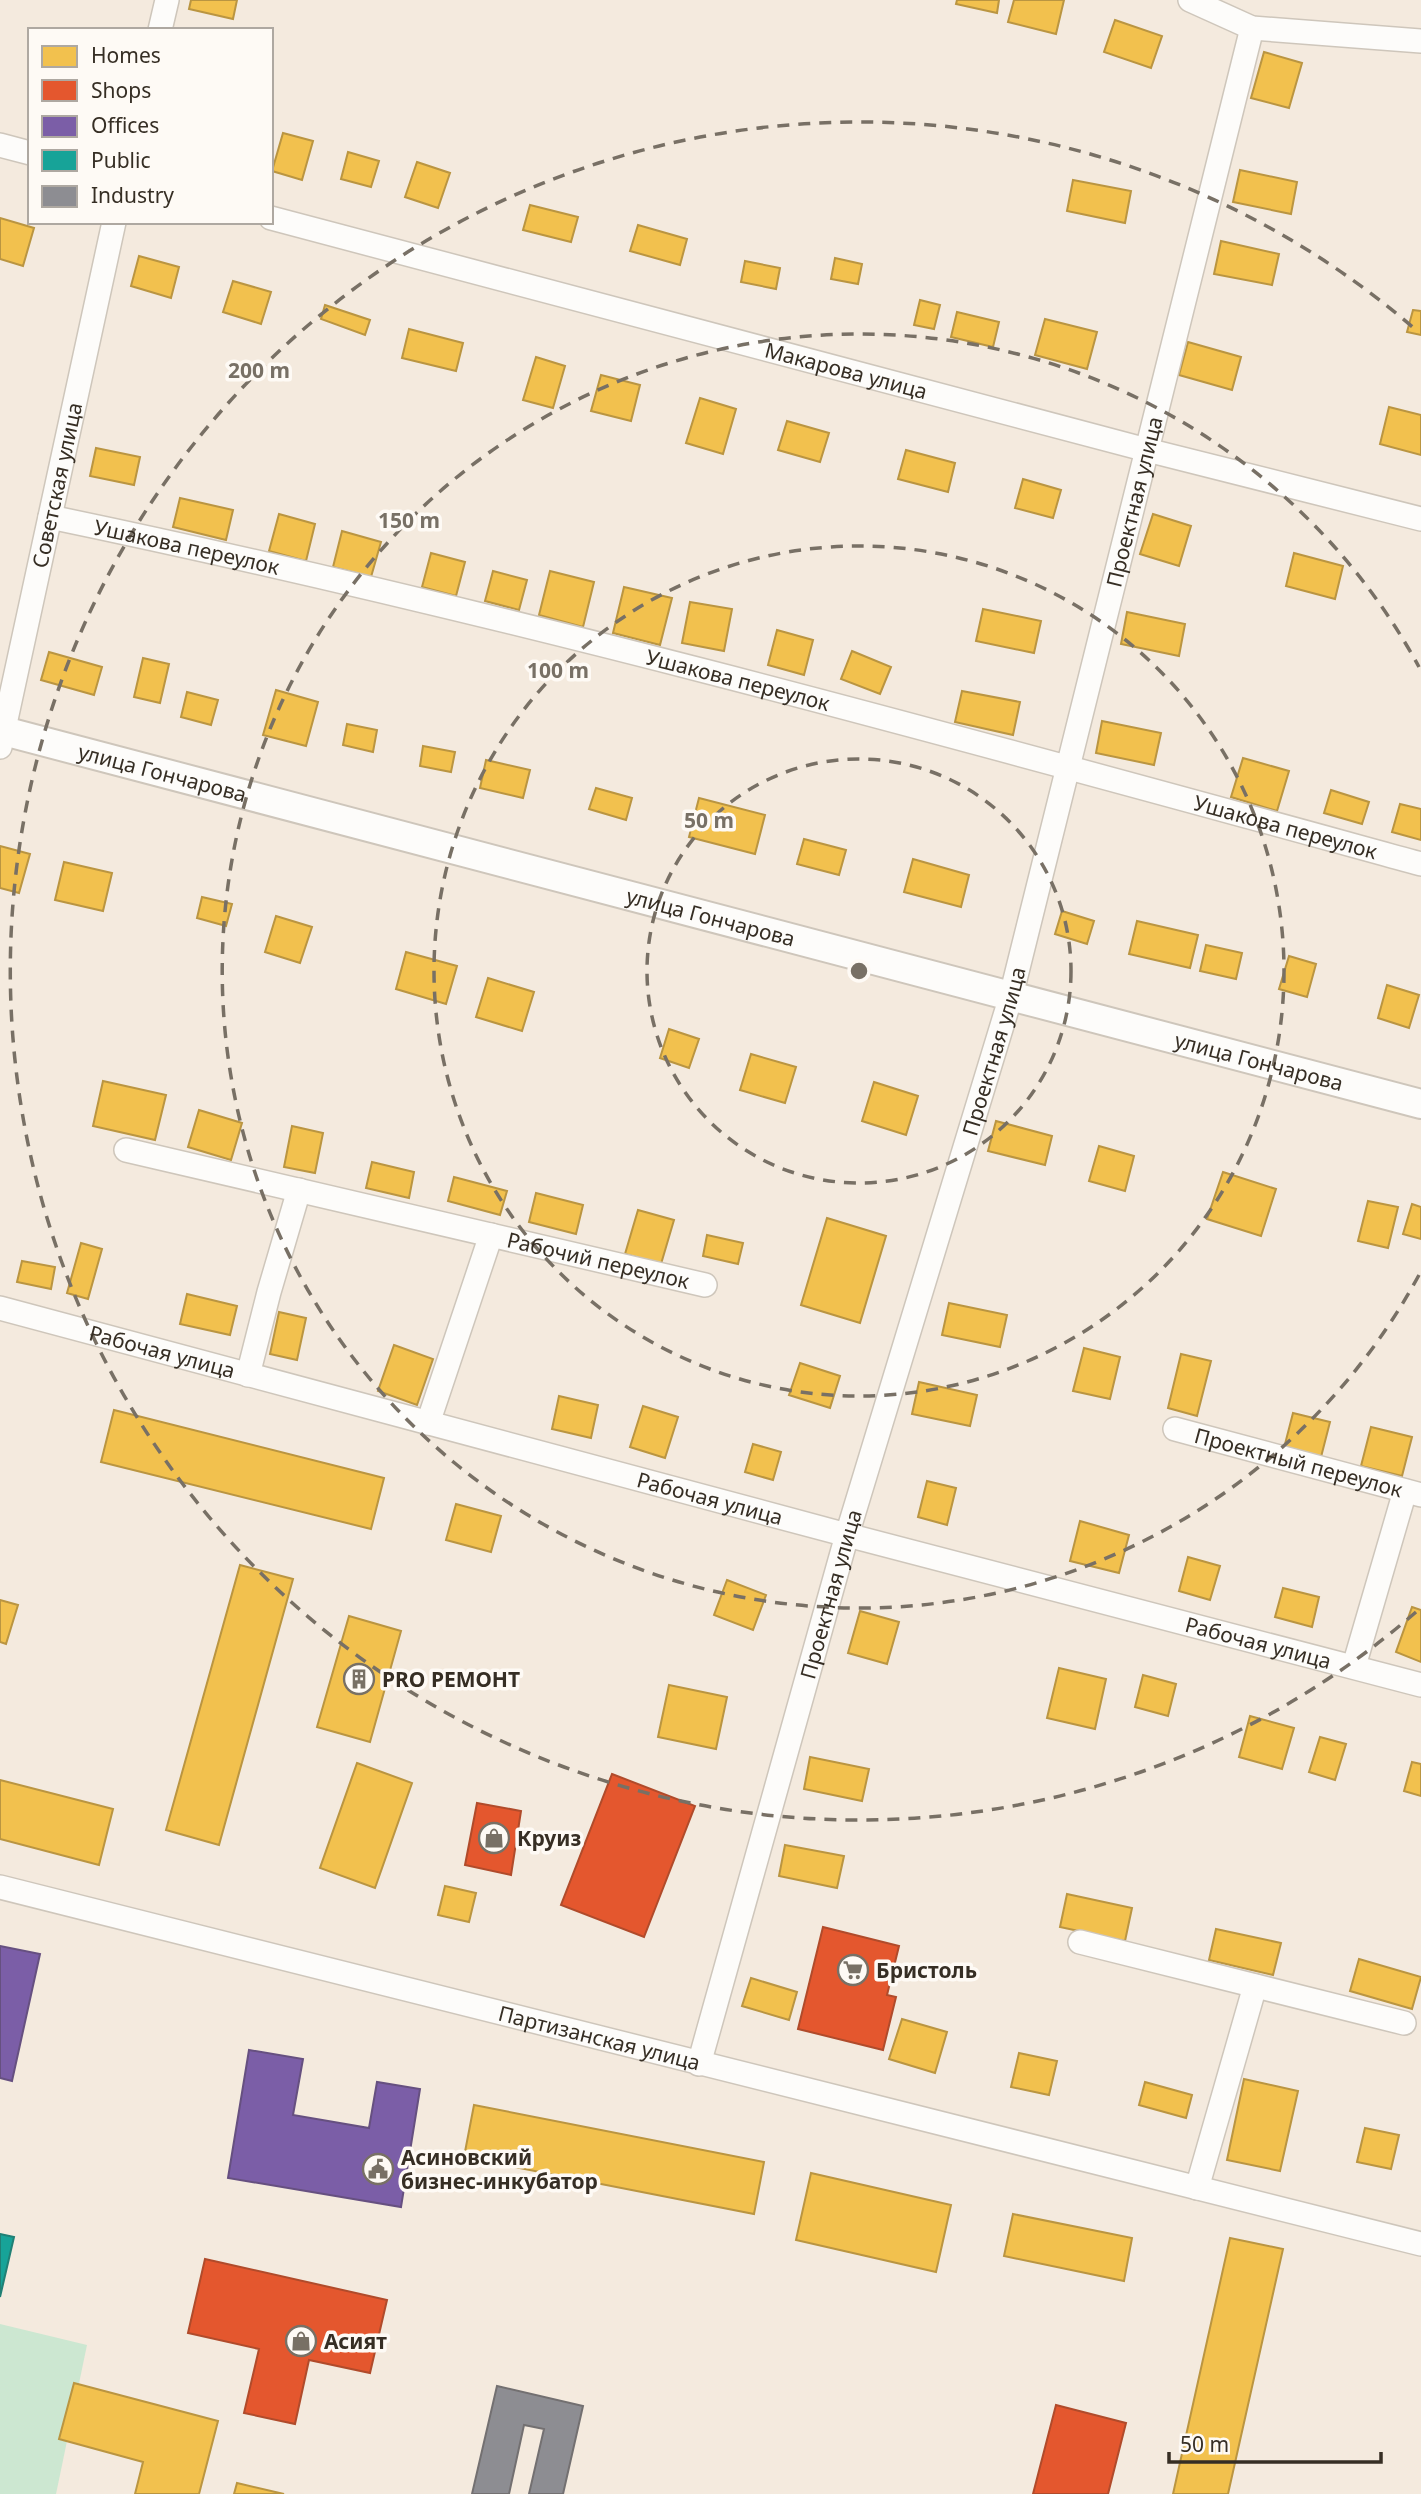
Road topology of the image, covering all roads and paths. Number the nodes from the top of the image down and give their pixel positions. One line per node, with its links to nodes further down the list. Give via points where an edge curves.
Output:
1 (167, 0): 3 (street)
2 (1191, 0): 4 (street)
3 (160, 28)
4 (1252, 28): 5 (street); 10 (street, Проектная улица)
5 (1421, 41)
6 (0, 145): 7 (street)
7 (28, 152)
8 (273, 219): 10 (street, Макарова улица)
9 (114, 224): 11 (street, Советская улица)
10 (1147, 450): 12 (street, Макарова улица); 14 (street, Проектная улица)
11 (50, 517): 13 (street, Советская улица); 14 (street, Ушакова переулок, via 198,547 605,644)
12 (1421, 519)
13 (1, 736): 16 (street, улица Гончарова)
14 (1068, 767): 15 (street, Ушакова переулок); 16 (street, Проектная улица)
15 (1421, 864)
16 (1011, 996): 17 (street, улица Гончарова); 27 (street, Проектная улица)
17 (1421, 1104)
18 (126, 1150): 19 (street, Рабочий переулок)
19 (299, 1190): 20 (street, Рабочий переулок); 23 (street)
20 (491, 1235): 21 (street, Рабочий переулок); 24 (street, Рабочий переулок)
21 (705, 1285)
22 (0, 1308): 23 (street, Рабочая улица)
23 (248, 1375): 24 (street, Рабочая улица)
24 (428, 1423): 27 (street, Рабочая улица)
25 (1175, 1429): 26 (street, Проектный переулок)
26 (1413, 1493): 28 (street)
27 (847, 1535): 28 (street, Рабочая улица); 34 (street, Проектная улица)
28 (1354, 1666): 29 (street, Рабочая улица)
29 (1421, 1685)
30 (0, 1887): 34 (street, Партизанская улица)
31 (1080, 1942): 32 (street)
32 (1255, 1986): 33 (street); 35 (street)
33 (1404, 2023)
34 (699, 2064): 35 (street, Партизанская улица)
35 (1198, 2188): 36 (street, Партизанская улица)
36 (1421, 2244)

